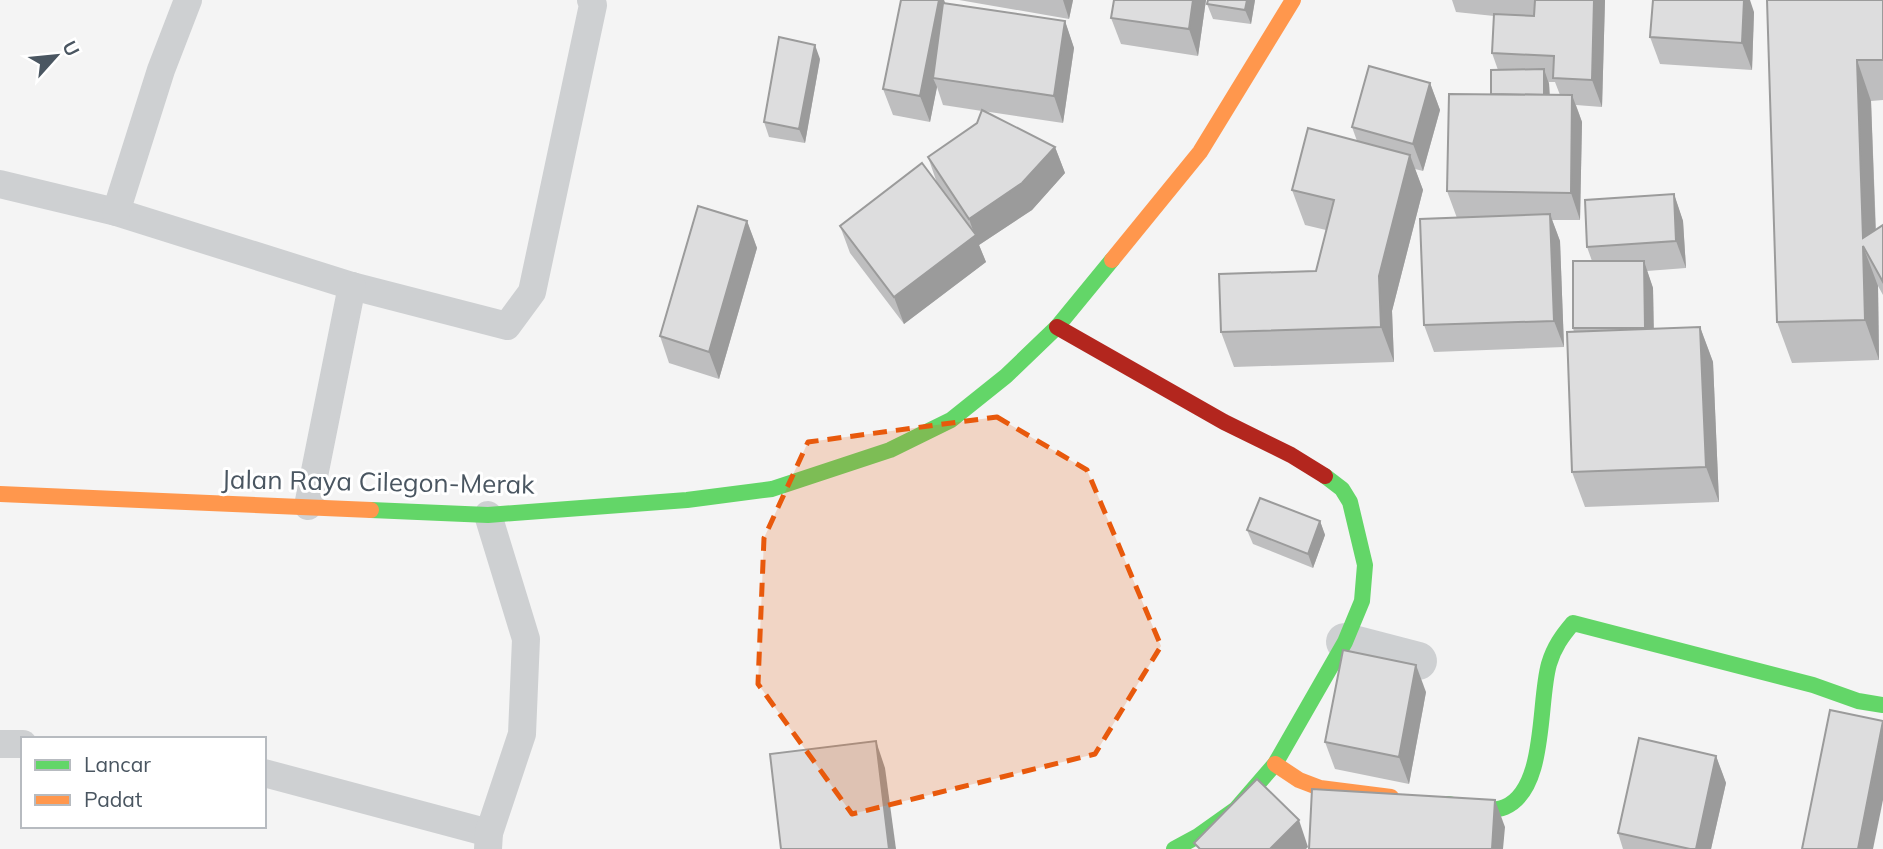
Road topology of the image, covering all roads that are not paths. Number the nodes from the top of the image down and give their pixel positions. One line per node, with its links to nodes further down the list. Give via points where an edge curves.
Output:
1 (188, 0): 5 (lane)
2 (591, 0): 6 (lane, via 532,292 507,326)
3 (1293, 0): 7 (main road, Jalan Raya Cilegon-Merak, via 1200,152)
4 (0, 184): 5 (lane)
5 (116, 212): 6 (lane)
6 (352, 286): 9 (lane)
7 (1057, 327): 10 (main road, Jalan Raya Cilegon-Merak, via 951,420 844,467 772,489 687,500); 11 (main road, via 1342,489 1365,565 1362,601)
8 (0, 494): 9 (main road, Jalan Raya Cilegon-Merak)
9 (308, 506): 10 (main road, Jalan Raya Cilegon-Merak)
10 (488, 514): 20 (lane, via 526,639 522,734)
11 (1345, 642): 12 (street); 16 (main road)
12 (1418, 662)
13 (1883, 705): 19 (main road, via 1573,623 1553,646 1526,793 1504,808)
14 (0, 744): 15 (lane)
15 (21, 744)
16 (1275, 764): 18 (main road, via 1320,788); 21 (main road, via 1237,808)
17 (266, 774): 20 (lane)
18 (1410, 799)
19 (1436, 803)
20 (488, 841)
21 (1174, 849)

